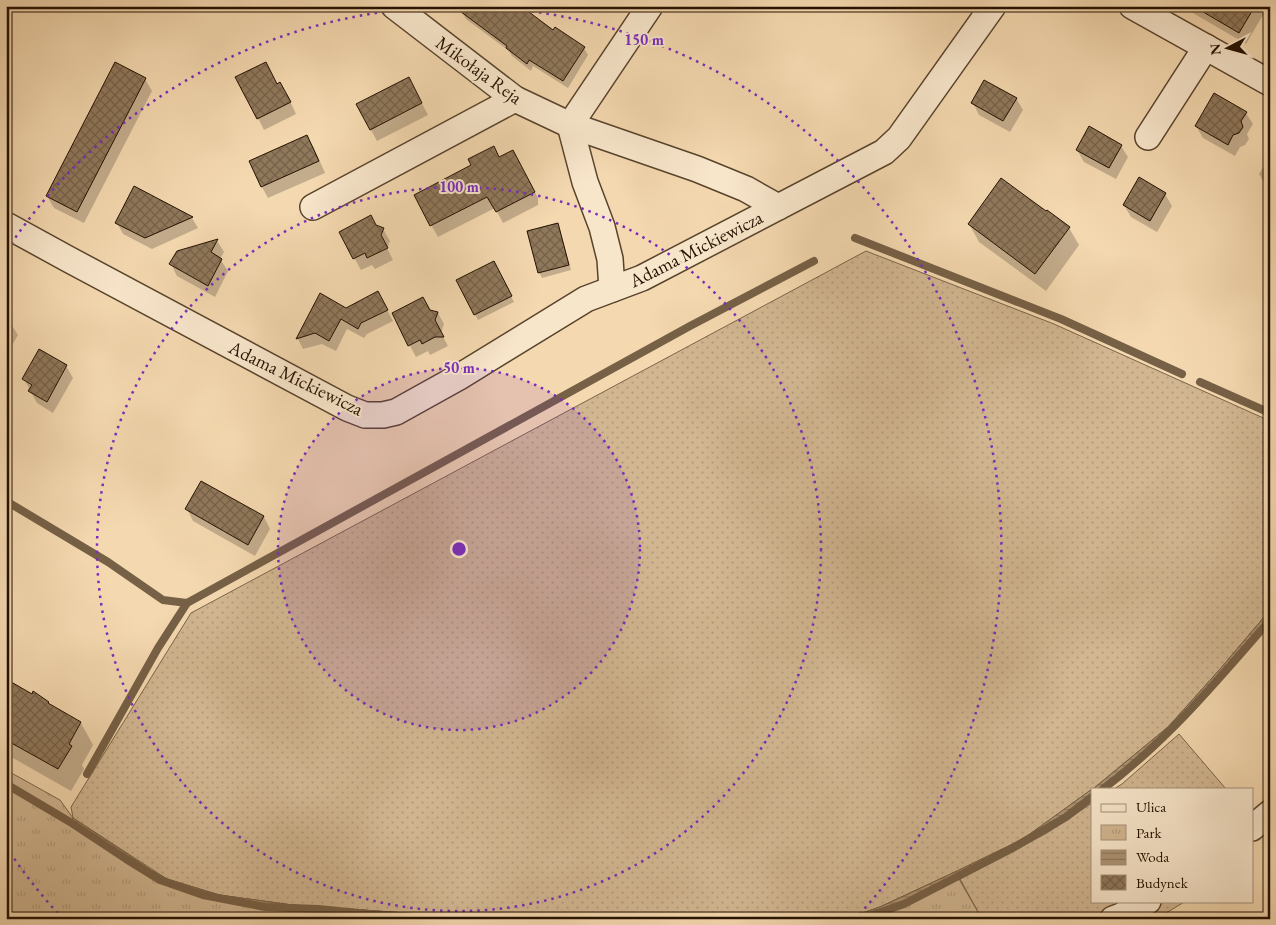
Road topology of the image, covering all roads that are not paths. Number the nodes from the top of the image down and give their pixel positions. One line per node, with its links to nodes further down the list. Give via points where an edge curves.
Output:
1 (394, 6): 7 (street, Mikołaja Reja)
2 (650, 6): 8 (street)
3 (993, 6): 11 (street, Adama Mickiewicza, via 899,138 884,152)
4 (1132, 6): 5 (street)
5 (1206, 47): 6 (street); 9 (street)
6 (1270, 83)
7 (515, 99): 8 (street, Mikołaja Reja); 10 (street)
8 (570, 125): 11 (street, Mikołaja Reja, via 746,188); 13 (street, Adama Mickiewicza, via 585,182 602,227 610,260)
9 (1148, 137)
10 (313, 207)
11 (778, 207): 13 (street, Adama Mickiewicza, via 642,278)
12 (6, 225): 13 (street, Adama Mickiewicza, via 365,415 396,412 586,299)
13 (612, 289)
14 (1270, 813): 15 (street)
15 (1254, 826)
16 (1146, 902): 17 (street)
17 (1113, 919)

